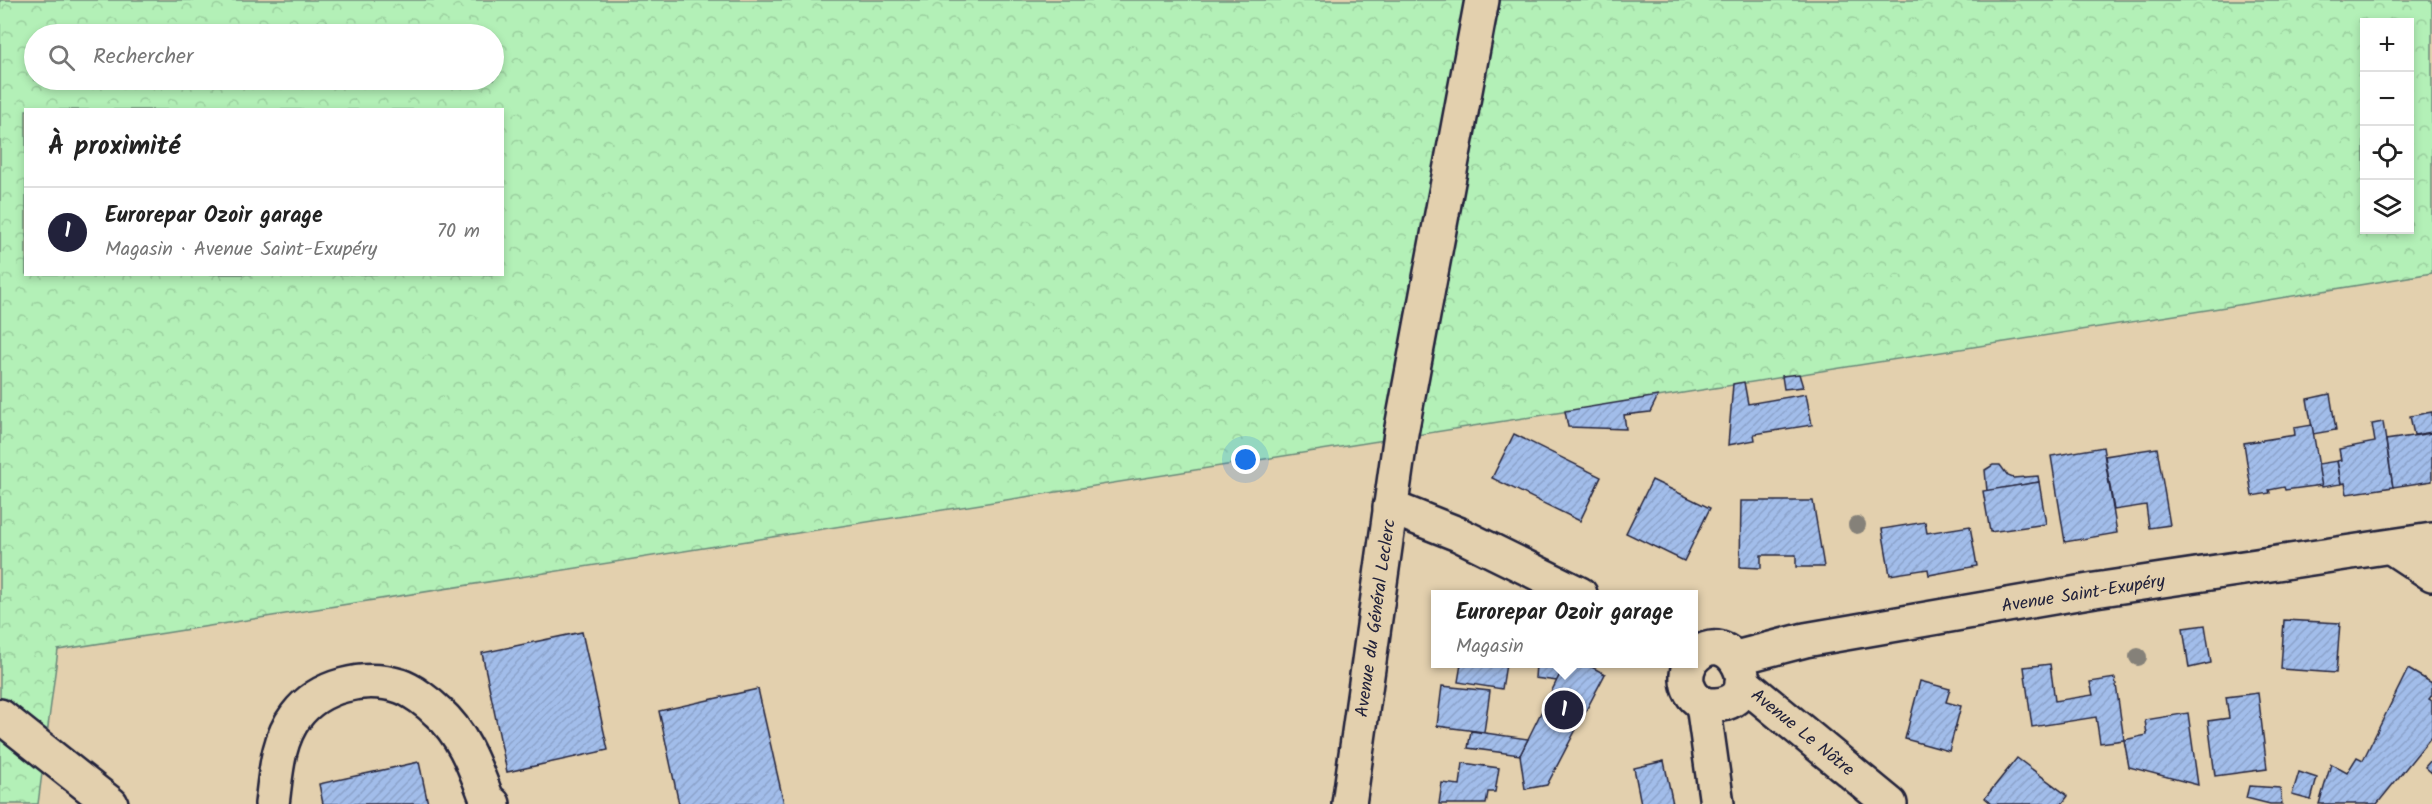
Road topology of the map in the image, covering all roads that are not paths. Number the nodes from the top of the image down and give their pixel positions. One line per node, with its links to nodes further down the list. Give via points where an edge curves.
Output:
1 (1482, 0): 2 (street, Avenue du Général Leclerc)
2 (1390, 507): 6 (street, via 1458,534); 15 (street, Avenue du Général Leclerc)
3 (2432, 540): 4 (street, Avenue Saint-Exupéry)
4 (2391, 547): 5 (street); 9 (street, Avenue Saint-Exupéry, via 2084,592 1805,640)
5 (2432, 574)
6 (1572, 590)
7 (1698, 655): 9 (street, via 1721,649)
8 (1689, 668): 10 (street, via 1689,690)
9 (1739, 670): 10 (street, via 1734,697 1711,706); 17 (street, Avenue Le Nôtre)
10 (1703, 704): 16 (street)
11 (0, 716): 12 (street)
12 (111, 804)
13 (272, 804): 14 (street, via 278,754 296,716 315,699 336,688 370,680 402,687 439,712 466,746)
14 (493, 804)
15 (1349, 804)
16 (1717, 804)
17 (1890, 804)

